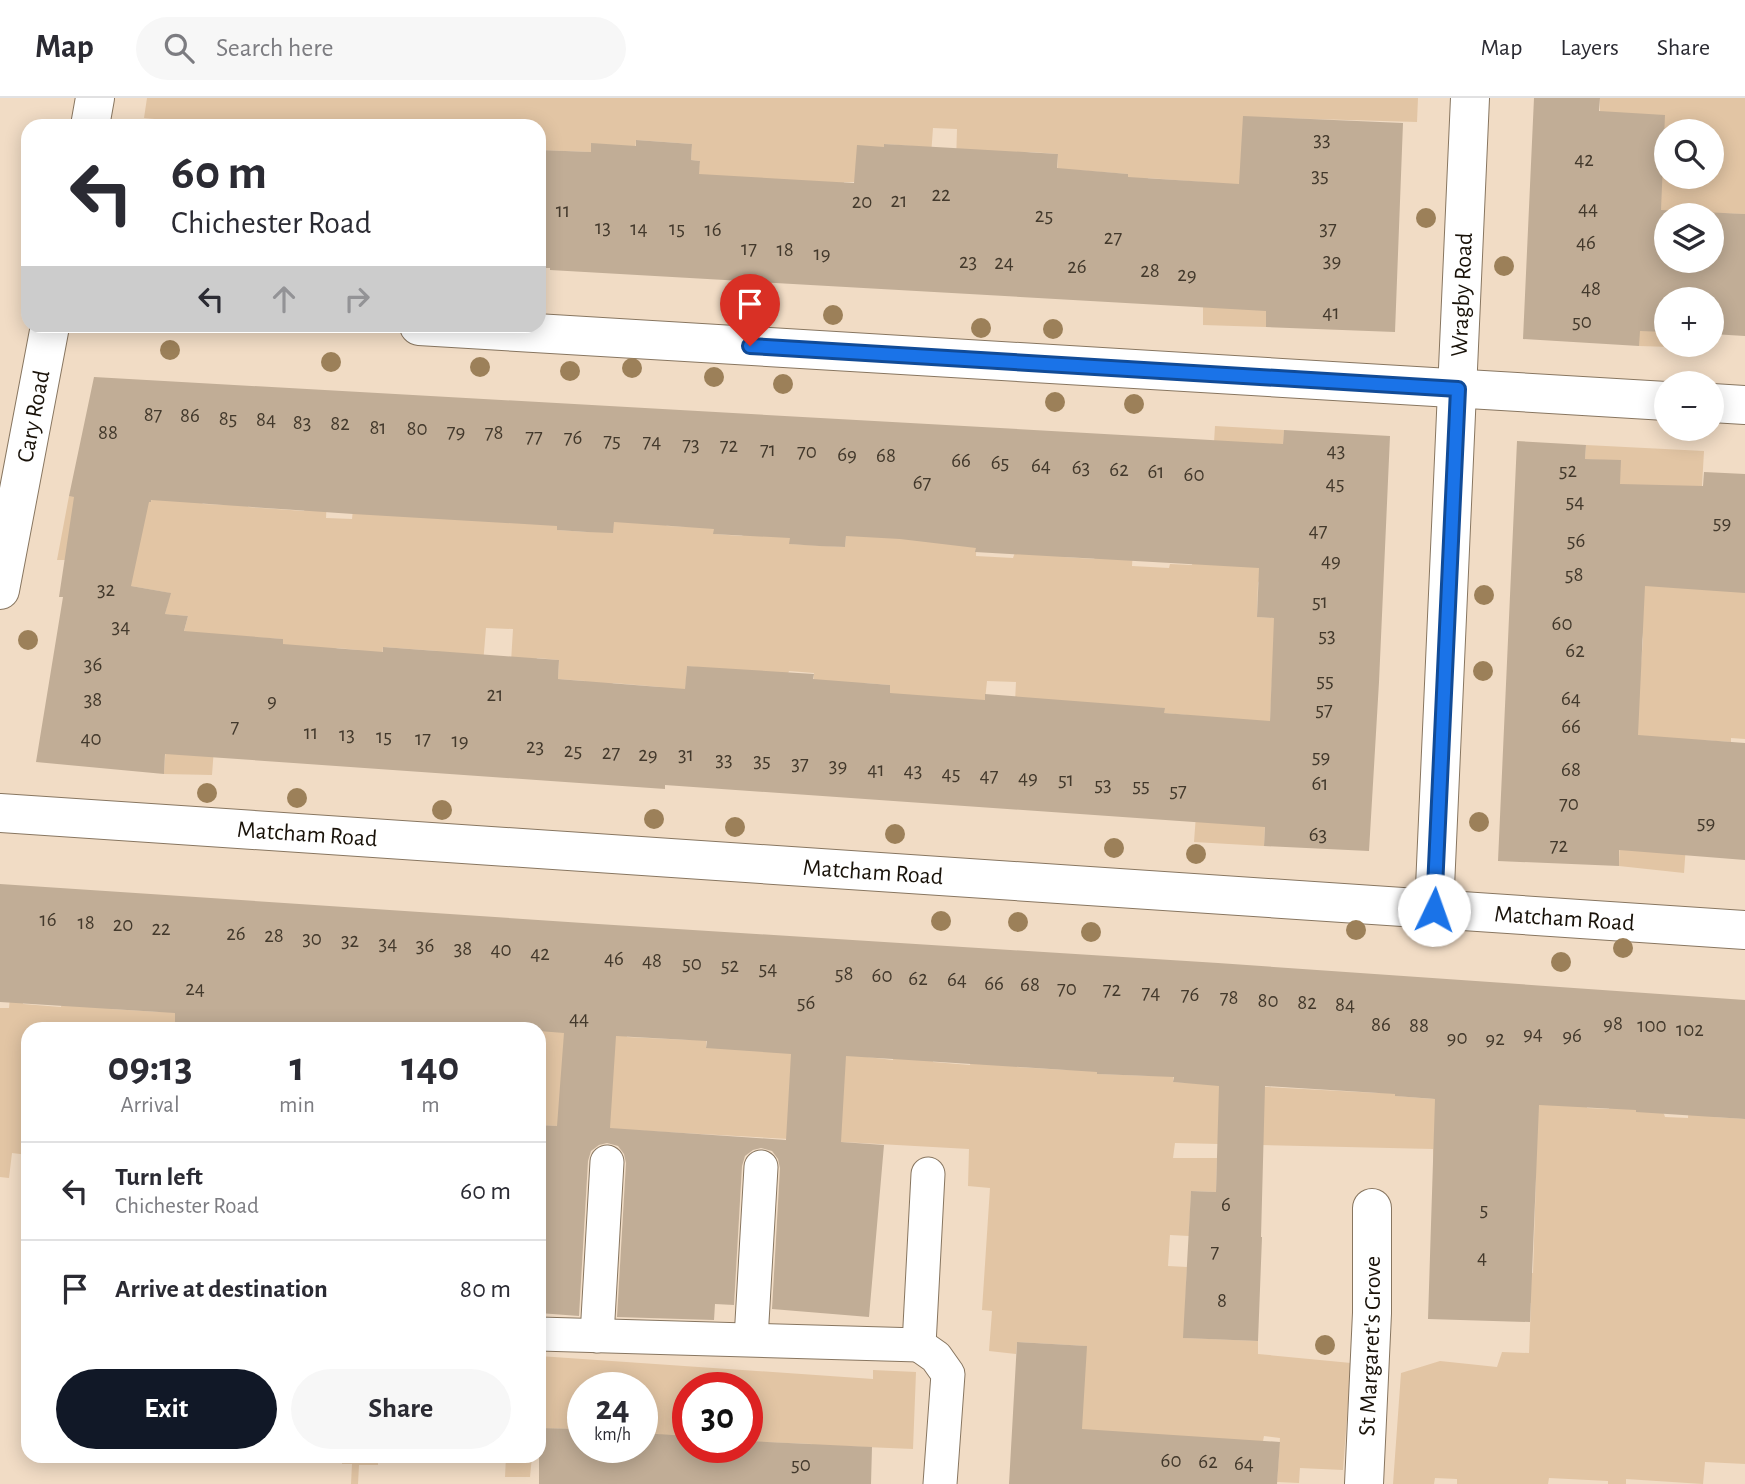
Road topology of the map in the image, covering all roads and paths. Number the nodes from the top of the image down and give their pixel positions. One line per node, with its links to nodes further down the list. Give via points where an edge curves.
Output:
1 (95, 98): 3 (street)
2 (1470, 98): 6 (street, Wragby Road)
3 (91, 119)
4 (49, 333): 10 (street, Cary Road)
5 (534, 333): 6 (street)
6 (1458, 389): 7 (street); 12 (street, Wragby Road)
7 (1654, 400)
8 (1724, 404): 9 (street)
9 (1745, 405)
10 (0, 590)
11 (0, 813): 12 (street, Matcham Road)
12 (1434, 910): 13 (street, Matcham Road)
13 (1745, 930)
14 (607, 1162): 19 (lane)
15 (761, 1167): 20 (lane)
16 (928, 1174): 21 (lane)
17 (1372, 1208): 23 (street, St Margaret's Grove)
18 (546, 1334): 19 (lane)
19 (597, 1336): 20 (lane)
20 (751, 1339): 21 (lane)
21 (919, 1345): 22 (lane, via 936,1357 948,1374)
22 (940, 1484)
23 (1364, 1484)

